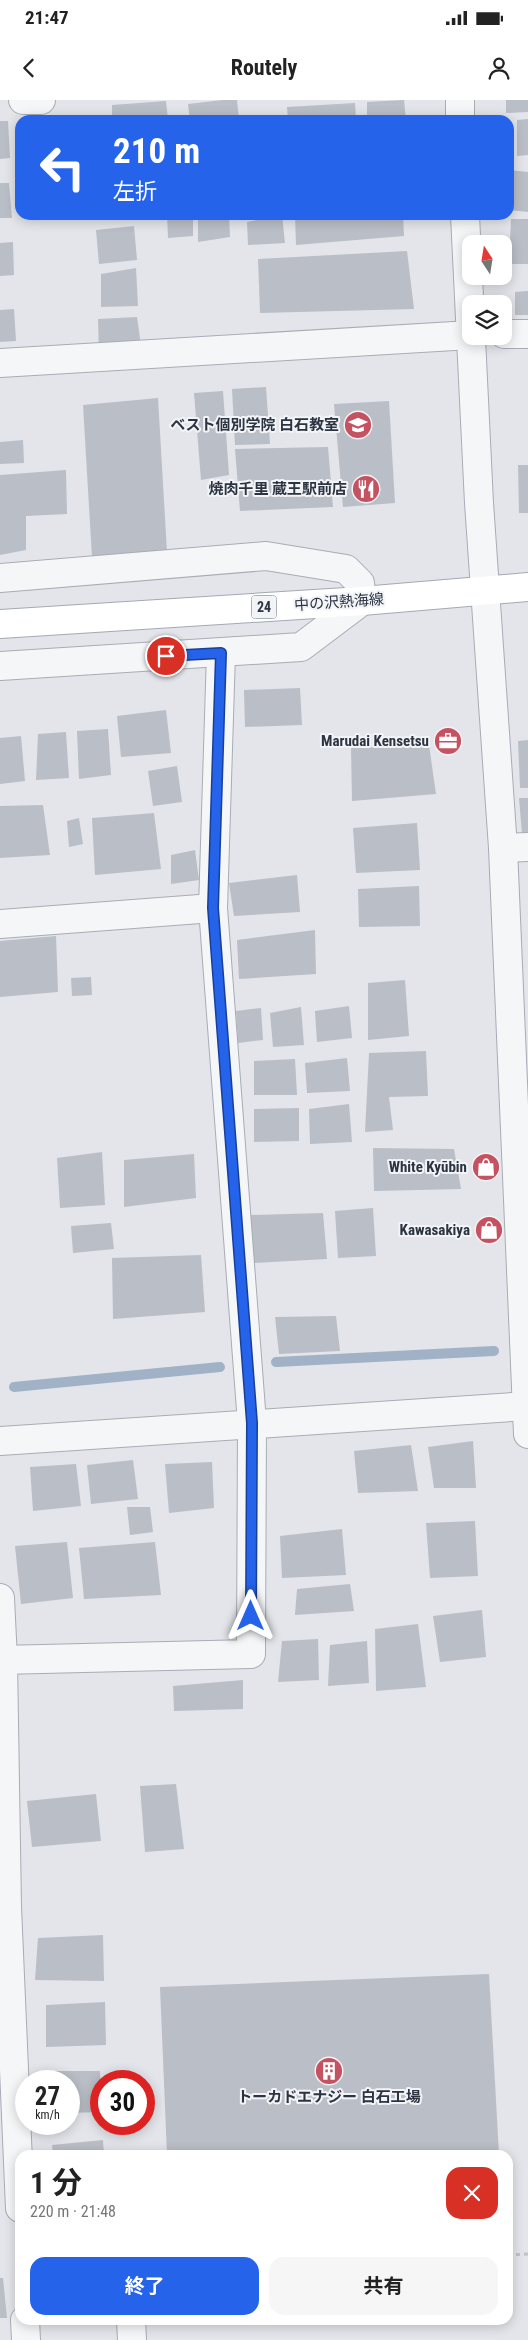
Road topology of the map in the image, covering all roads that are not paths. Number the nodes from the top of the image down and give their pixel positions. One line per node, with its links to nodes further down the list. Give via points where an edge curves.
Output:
1 (23, 100): 2 (street)
2 (41, 100)
3 (460, 100): 4 (street)
4 (460, 115)
5 (465, 220): 6 (street)
6 (469, 295)
7 (512, 334): 8 (street)
8 (528, 334)
9 (462, 336): 11 (street)
10 (471, 345): 14 (street)
11 (0, 362)
12 (0, 578): 15 (street, via 266,556 346,569 360,583)
13 (528, 587): 14 (main road, 中の沢熱海線 / 24)
14 (484, 590): 15 (main road, 中の沢熱海線 / 24); 19 (street)
15 (362, 601): 16 (main road, 中の沢熱海線 / 24); 17 (street, via 301,646)
16 (0, 624)
17 (221, 653): 18 (street); 20 (street)
18 (0, 666)
19 (515, 848): 22 (street)
20 (213, 908): 21 (street); 23 (street)
21 (0, 924)
22 (527, 1406): 23 (street); 24 (street)
23 (252, 1423): 25 (street); 27 (street, via 251,1654)
24 (528, 1434)
25 (0, 1442)
26 (0, 1598): 27 (street)
27 (2, 1660): 28 (street)
28 (3, 1907): 29 (street)
29 (17, 2150)
30 (25, 2325): 32 (street)
31 (131, 2325): 33 (street)
32 (26, 2340)
33 (132, 2340)

